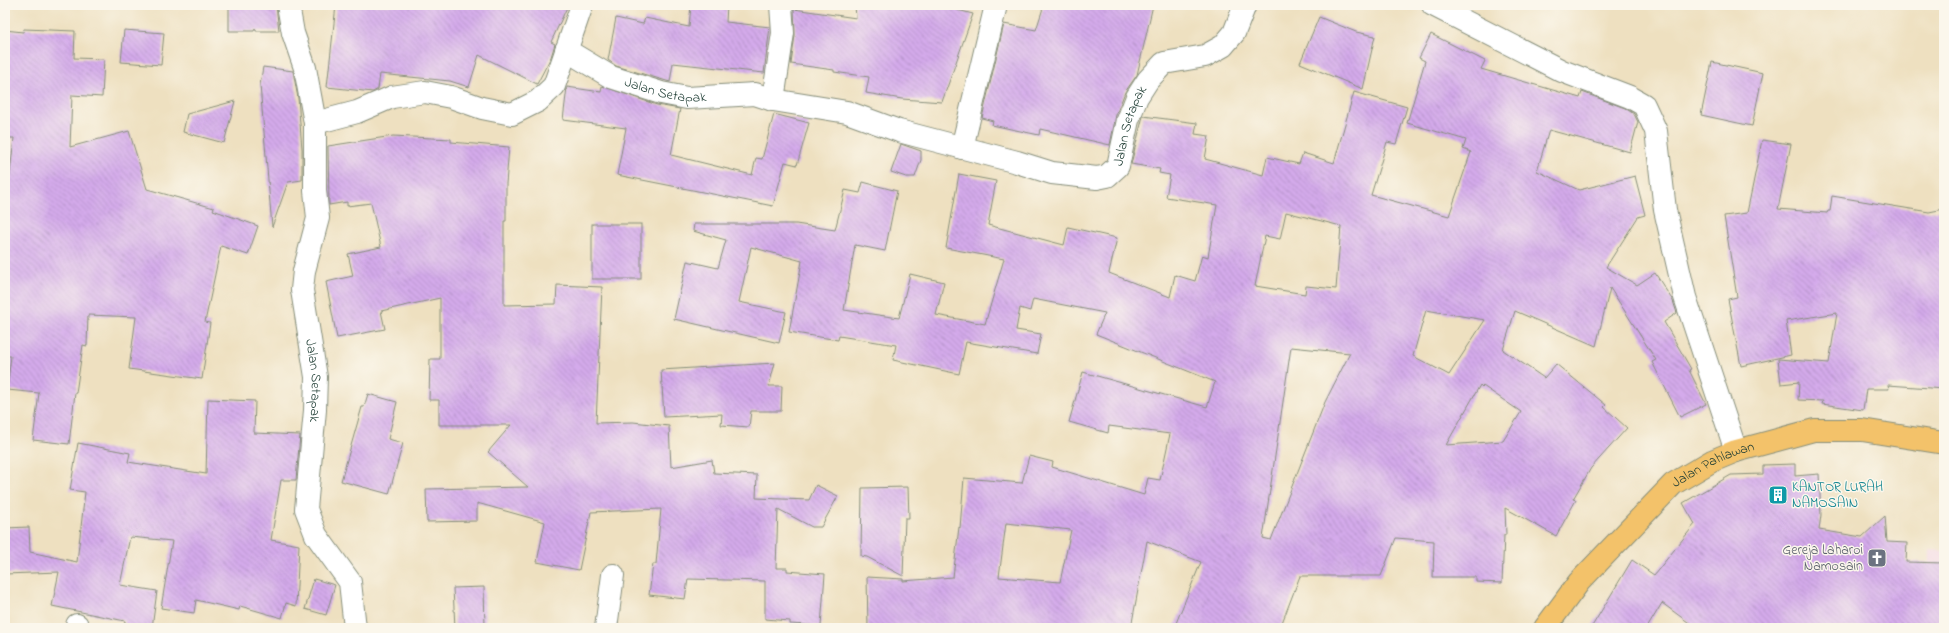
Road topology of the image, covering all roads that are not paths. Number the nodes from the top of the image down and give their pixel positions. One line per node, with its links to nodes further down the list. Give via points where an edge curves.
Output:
1 (288, 5): 9 (street, Jalan Setapak, via 293,32 305,68)
2 (582, 5): 7 (street)
3 (782, 5): 8 (street, via 784,34)
4 (996, 5): 10 (street)
5 (1245, 5): 10 (street, Jalan Setapak, via 1234,33 1223,46 1205,56 1164,63 1148,80 1137,97 1128,120 1118,166 1107,176 1097,178 1052,173)
6 (1433, 5): 12 (street, via 1562,71 1630,97 1644,105 1656,131 1664,210 1685,297)
7 (566, 50): 8 (street, Jalan Setapak, via 611,77 661,93 687,98 754,94); 9 (street, via 554,86 538,101 512,114 425,92 392,97 357,112)
8 (773, 100): 10 (street, Jalan Setapak, via 847,112 899,131)
9 (315, 123): 14 (street, Jalan Setapak, via 318,218 304,271 302,290 316,377 306,509 316,535 350,582)
10 (962, 148)
11 (1944, 443): 12 (highway, Jalan Pahlawan, via 1862,430 1814,430)
12 (1736, 451): 16 (highway, Jalan Pahlawan, via 1712,461 1673,484 1579,582)
13 (613, 575): 15 (street)
14 (356, 628)
15 (606, 628)
16 (1545, 628)

